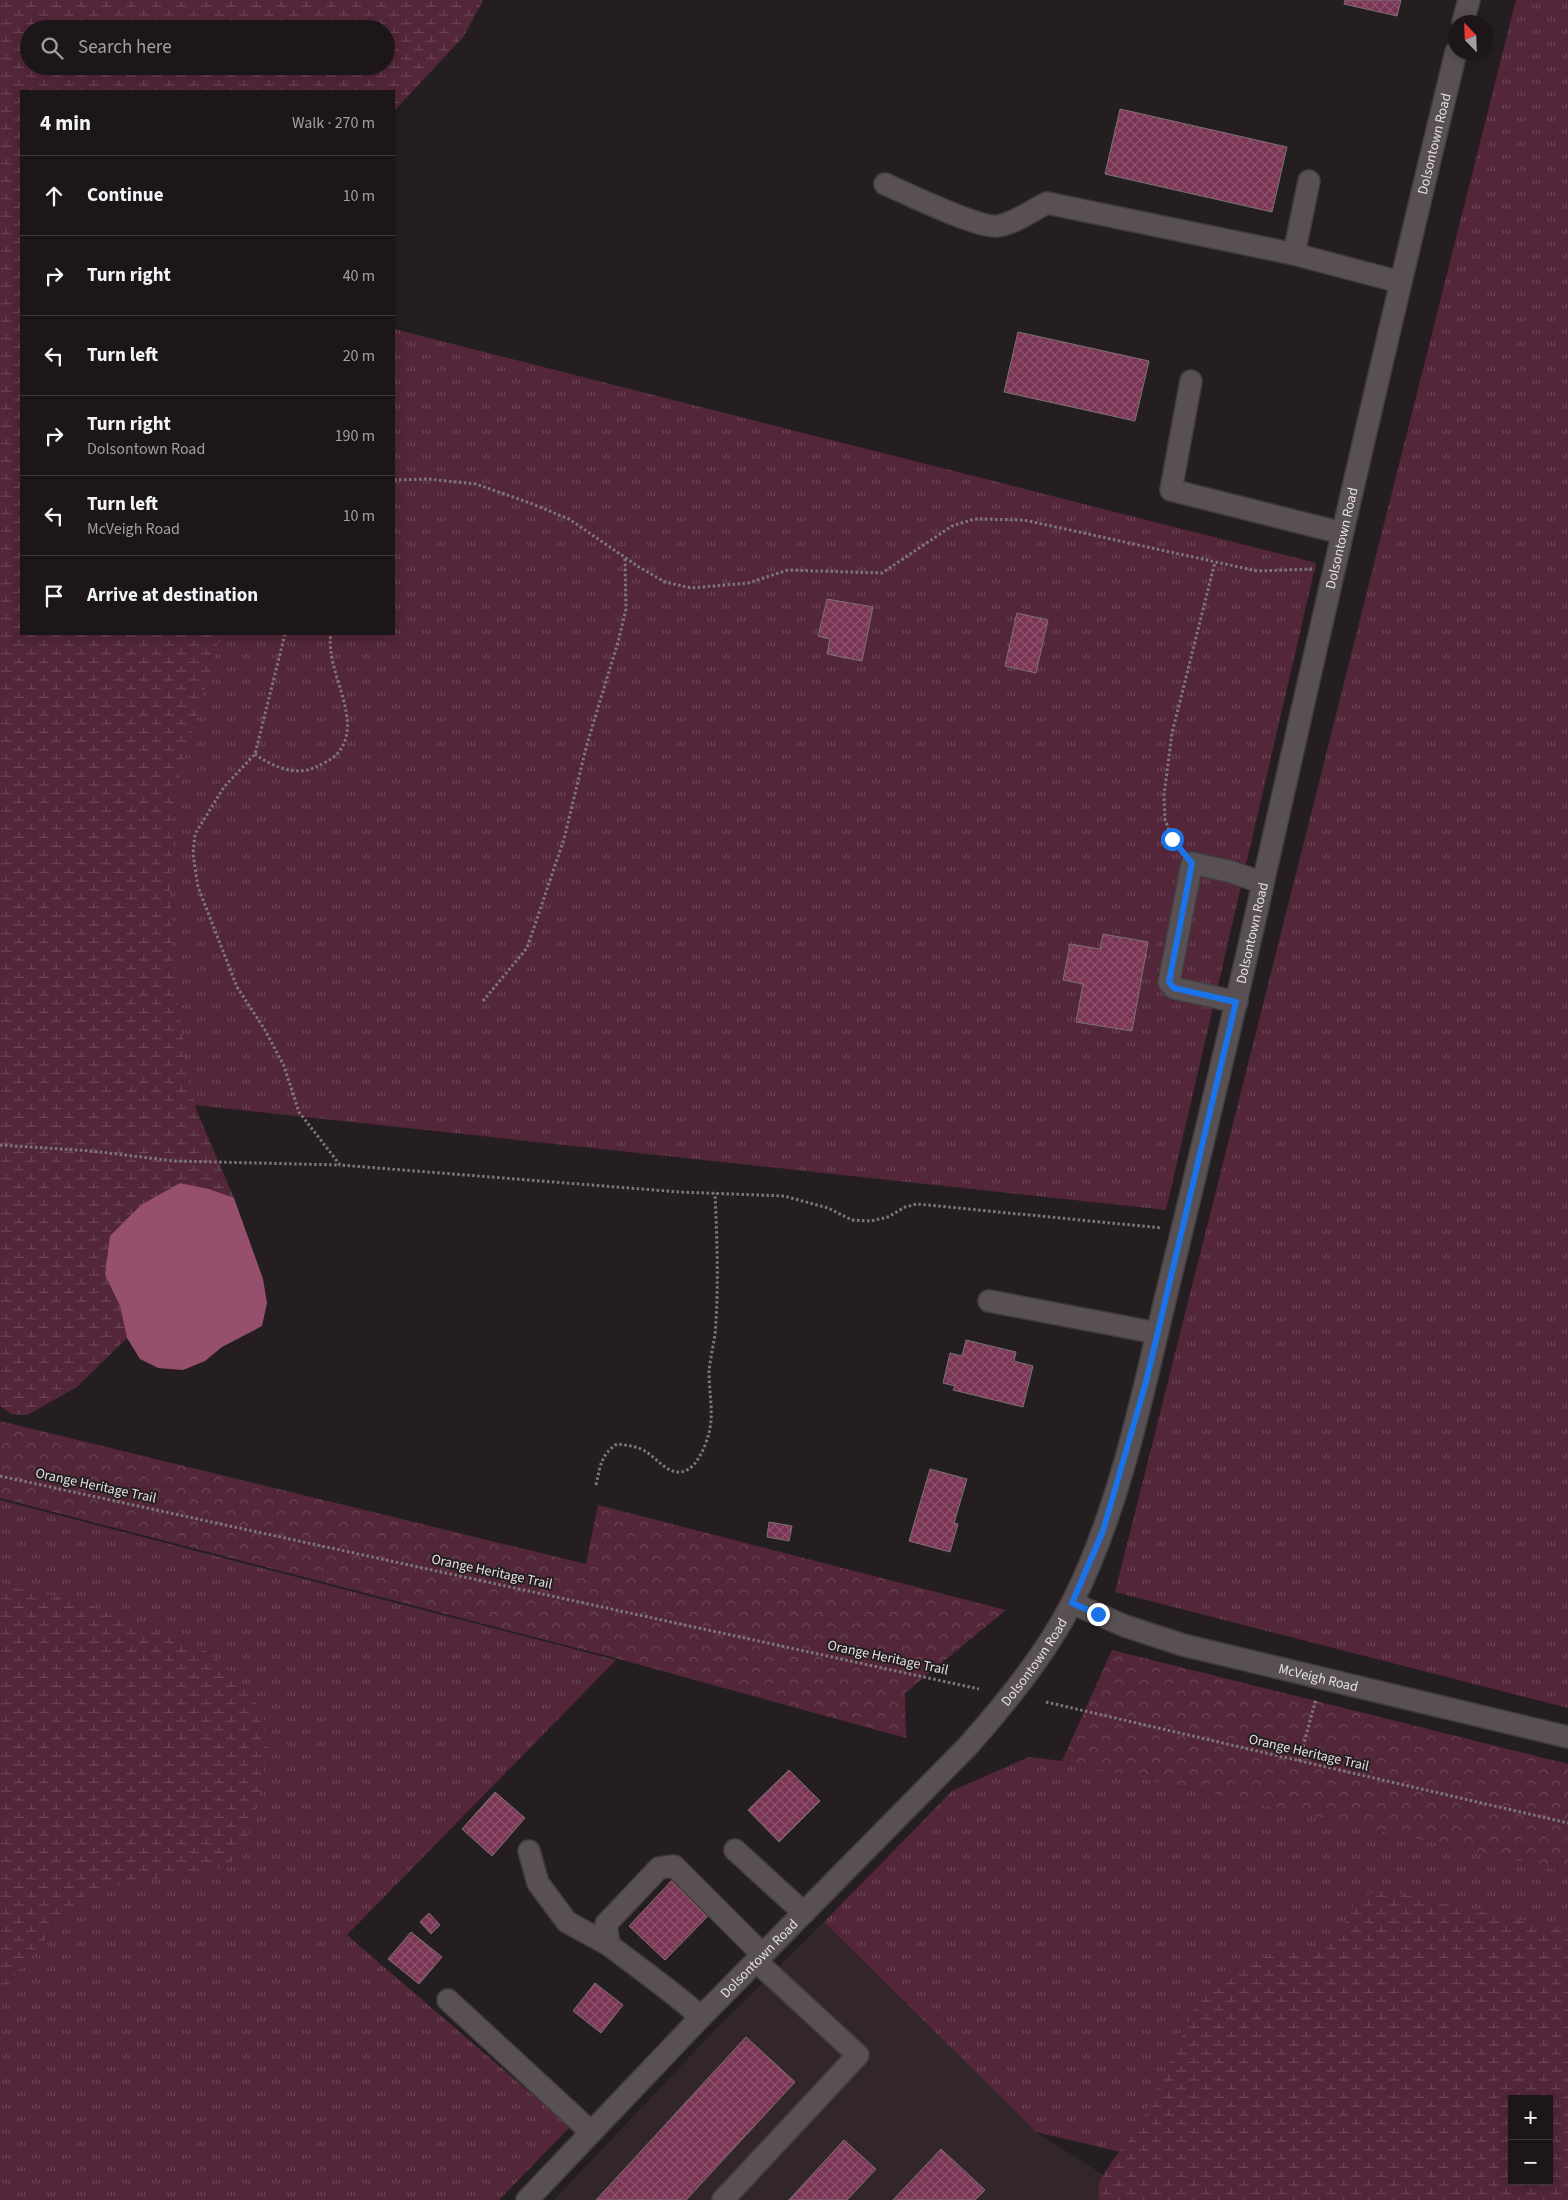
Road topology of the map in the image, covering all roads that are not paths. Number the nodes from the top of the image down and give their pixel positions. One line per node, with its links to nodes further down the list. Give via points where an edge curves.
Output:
1 (1469, 0): 2 (street)
2 (1465, 15)
3 (1454, 60): 7 (street, Dolsontown Road)
4 (1309, 182): 6 (street)
5 (885, 184): 6 (street, via 976,222 996,226 1012,222 1047,203)
6 (1294, 254): 7 (street)
7 (1400, 282): 9 (street, Dolsontown Road)
8 (1191, 380): 9 (street, via 1171,490)
9 (1342, 533): 10 (street, Dolsontown Road)
10 (1263, 883): 11 (street, Dolsontown Road); 11 (street, via 1192,863 1169,982 1174,988)
11 (1236, 1002): 13 (street, Dolsontown Road)
12 (989, 1301): 13 (street)
13 (1157, 1333): 14 (street, Dolsontown Road, via 1116,1492)
14 (1072, 1603): 15 (street, McVeigh Road, via 1125,1626 1183,1645); 18 (street, Dolsontown Road, via 1038,1659 997,1713)
15 (1568, 1737)
16 (735, 1850): 18 (street)
17 (529, 1851): 19 (street, via 538,1883 567,1922)
18 (804, 1913): 20 (street, Dolsontown Road)
19 (609, 1945): 20 (street, via 606,1924 659,1868 674,1866); 22 (street, via 677,1995)
20 (760, 1958): 22 (street, Dolsontown Road); 25 (street, via 858,2055)
21 (448, 2000): 23 (street)
22 (701, 2017): 23 (street, Dolsontown Road)
23 (591, 2132): 24 (street, Dolsontown Road)
24 (527, 2200)
25 (723, 2200)

